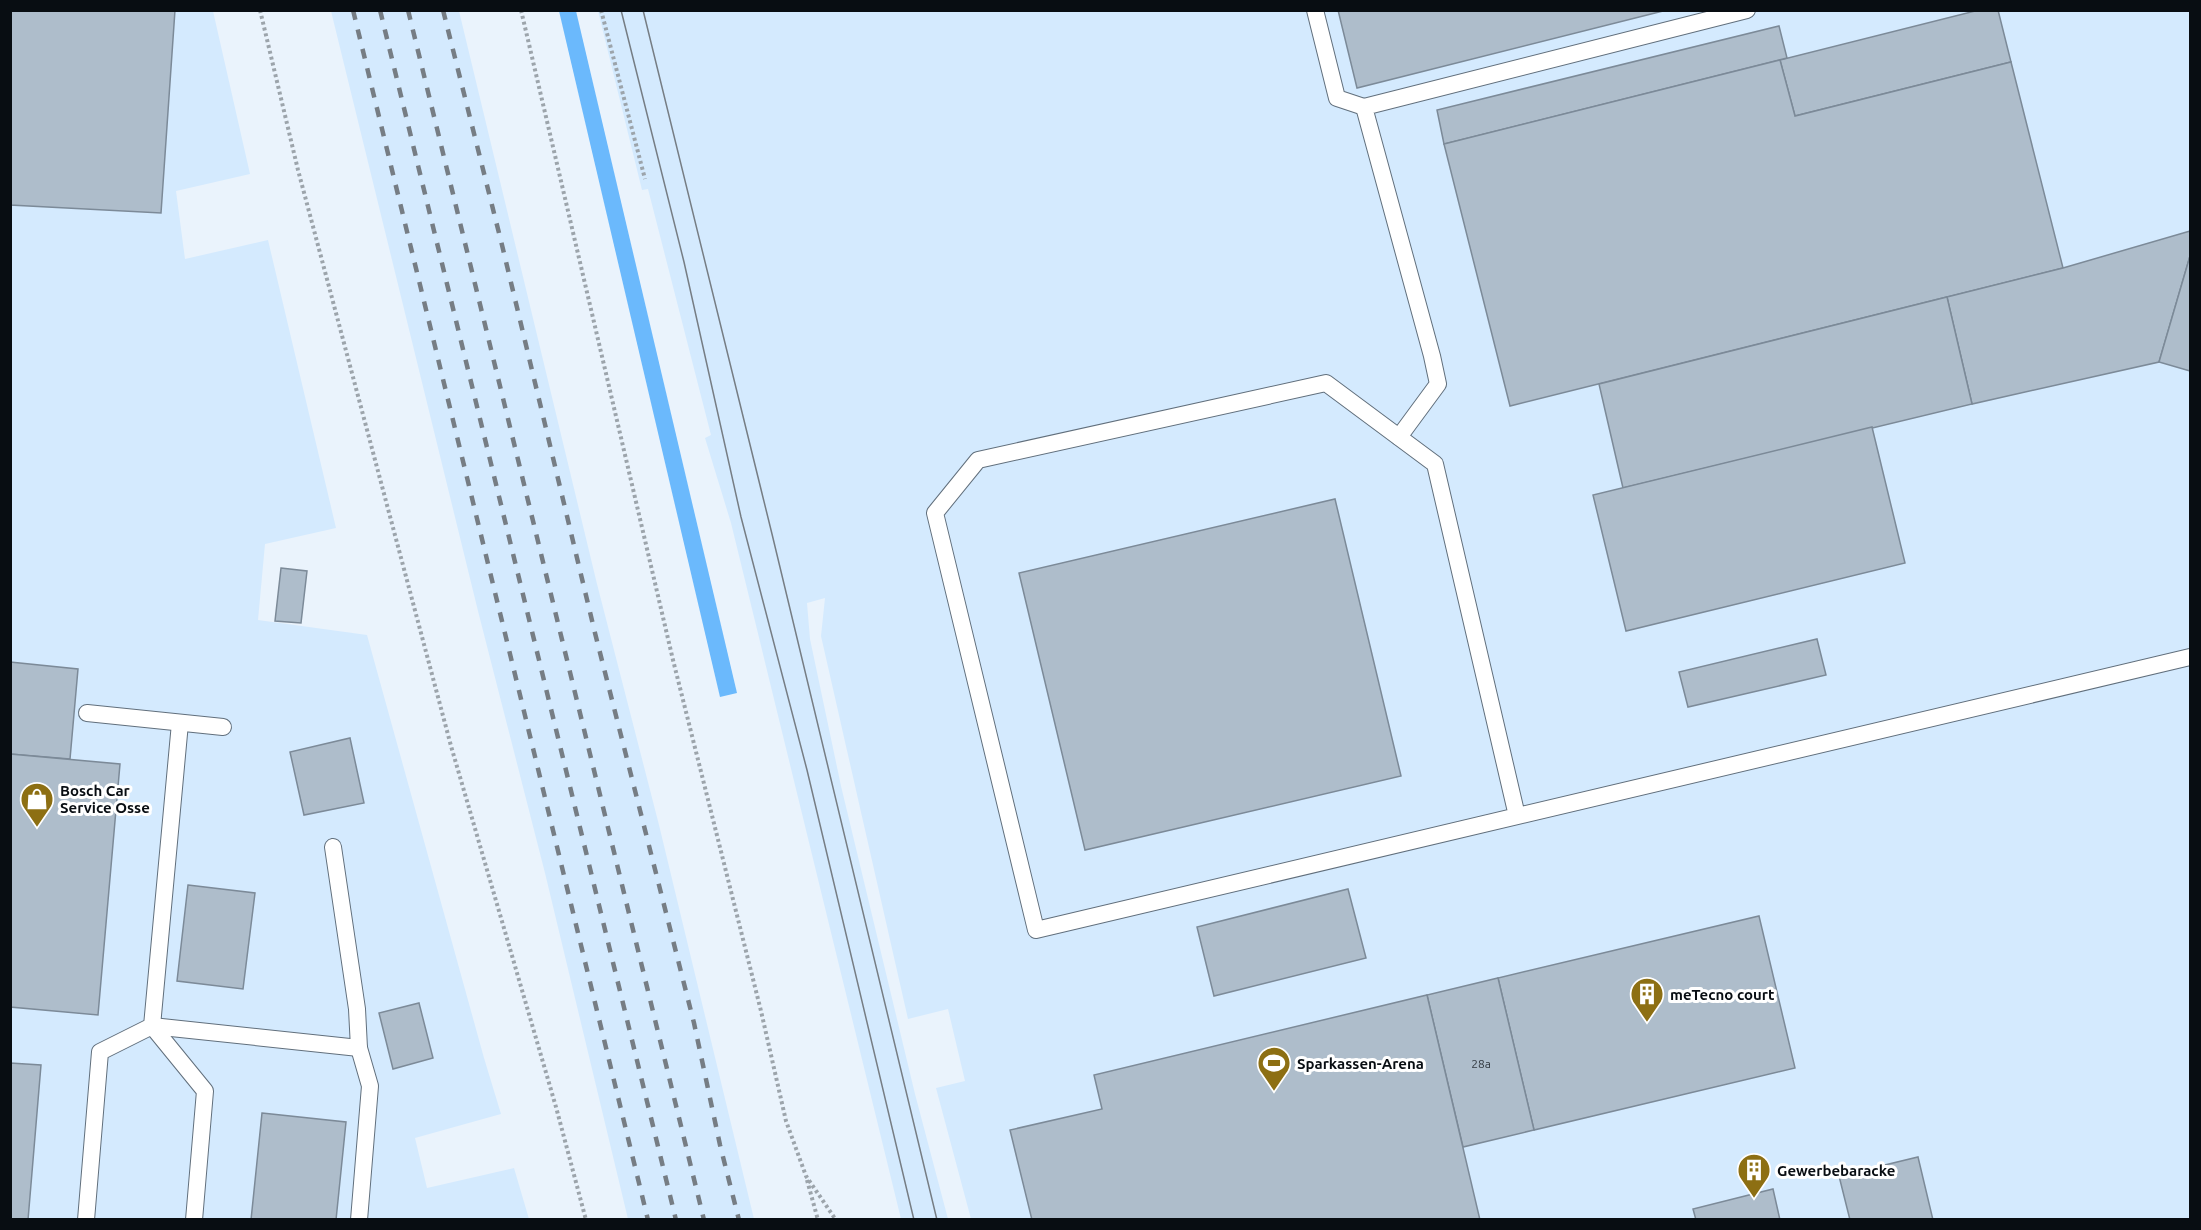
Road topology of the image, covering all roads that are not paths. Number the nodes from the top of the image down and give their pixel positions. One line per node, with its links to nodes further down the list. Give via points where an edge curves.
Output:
1 (1315, 10): 3 (lane, via 1337,98)
2 (1747, 10): 3 (lane)
3 (1364, 107): 4 (lane, via 1438,384)
4 (1399, 436): 9 (lane, via 1435,464); 9 (lane, via 1326,383 978,460 935,513 1036,930)
5 (2190, 657): 9 (lane)
6 (87, 713): 7 (lane)
7 (180, 723): 8 (lane); 11 (lane)
8 (223, 727)
9 (1517, 816)
10 (333, 847): 12 (lane, via 357,1009)
11 (152, 1026): 12 (lane); 13 (lane, via 100,1052); 14 (lane, via 205,1091)
12 (359, 1048): 15 (lane, via 370,1086)
13 (86, 1220)
14 (194, 1220)
15 (359, 1220)

